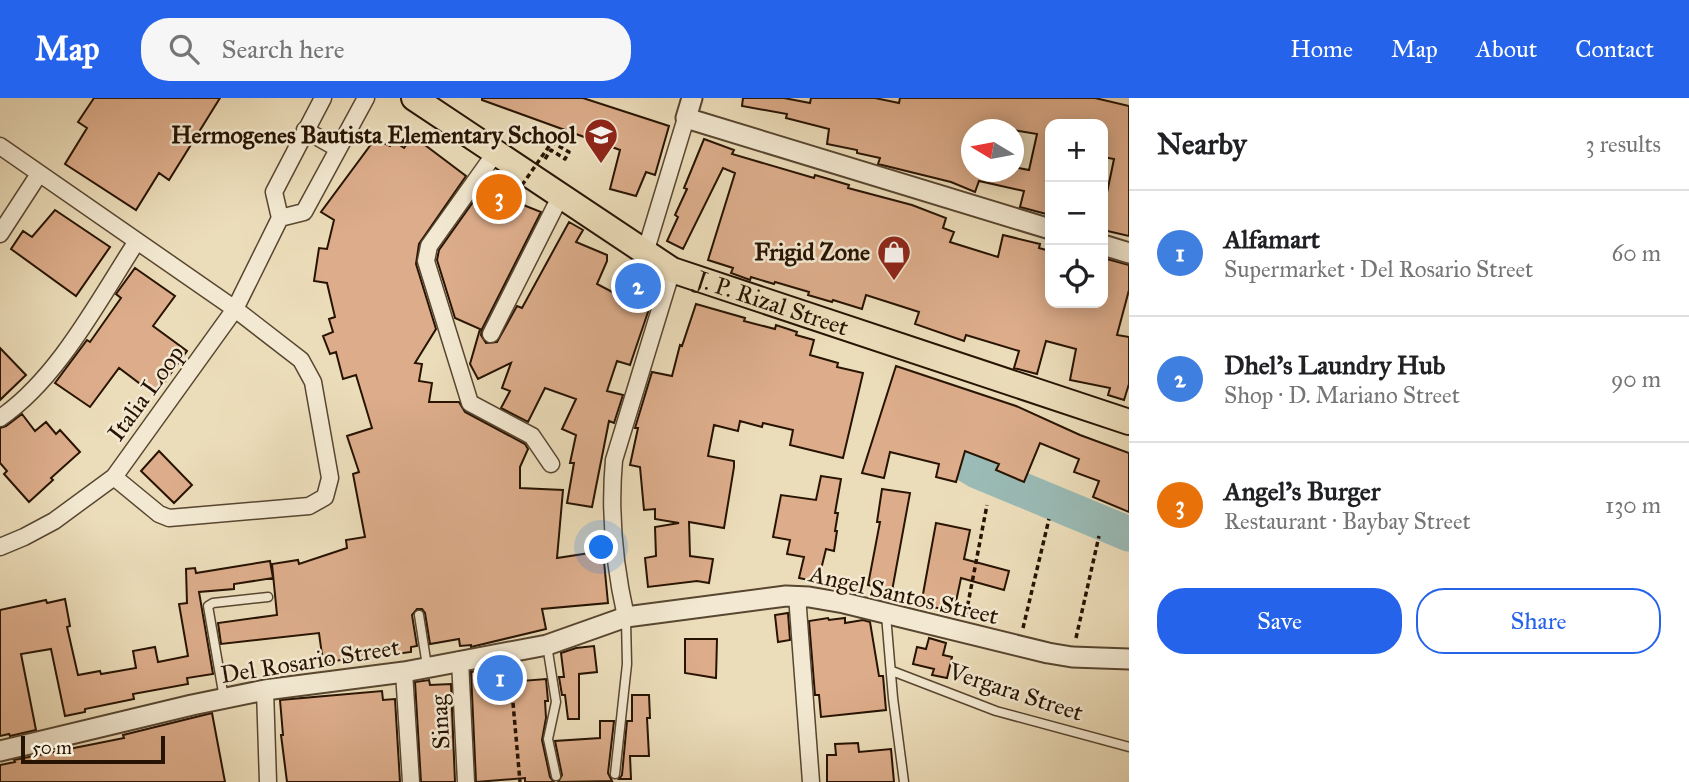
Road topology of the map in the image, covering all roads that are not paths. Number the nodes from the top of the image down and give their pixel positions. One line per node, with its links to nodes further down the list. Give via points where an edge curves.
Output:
1 (323, 98): 6 (street)
2 (366, 98): 8 (street)
3 (414, 98): 9 (main road, J. P. Rizal Street)
4 (692, 98): 5 (street)
5 (686, 118): 13 (street); 17 (street)
6 (305, 130): 8 (street); 12 (street, via 274,192)
7 (0, 146): 10 (street)
8 (337, 148): 12 (street, via 304,212)
9 (496, 152): 11 (main road, J. P. Rizal Street); 24 (street, via 429,246 426,261 470,402 532,436)
10 (40, 174): 14 (street); 15 (street)
11 (561, 195): 17 (main road, J. P. Rizal Street); 21 (street)
12 (280, 218): 20 (street, Italia Loop)
13 (1045, 227)
14 (0, 234)
15 (137, 241): 20 (street); 22 (street, via 66,350)
16 (1108, 247): 18 (street)
17 (645, 253): 19 (main road, J. P. Rizal Street)
18 (1129, 253)
19 (672, 270): 23 (main road, J. P. Rizal Street); 31 (street, via 614,460 614,561)
20 (235, 309): 25 (street, Italia Loop); 25 (street, via 309,372 330,478 325,497 309,506 169,518)
21 (491, 334)
22 (0, 418)
23 (1129, 422)
24 (551, 464)
25 (114, 477): 26 (street, Italia Loop, via 54,522)
26 (0, 547)
27 (797, 595): 29 (street, Angel Santos Street); 31 (street, Angel Santos Street); 47 (street)
28 (268, 597): 39 (lane, via 208,606)
29 (886, 614): 33 (street, Angel Santos Street, via 1018,647 1072,657); 36 (lane)
30 (419, 615): 35 (lane)
31 (626, 617): 32 (street, Del Rosario Street); 42 (lane)
32 (547, 645): 34 (street, Del Rosario Street); 43 (lane, via 556,702 548,739)
33 (1129, 659)
34 (460, 660): 35 (street, Del Rosario Street); 46 (street, Sinag)
35 (427, 666): 37 (street, Del Rosario Street)
36 (892, 671): 40 (lane, Vergara Street, via 996,711); 48 (lane)
37 (404, 672): 38 (street, Del Rosario Street); 45 (street)
38 (265, 690): 39 (street, Del Rosario Street); 44 (street)
39 (224, 698): 41 (street, Del Rosario Street)
40 (1129, 747)
41 (0, 751)
42 (615, 774)
43 (556, 776)
44 (263, 781)
45 (411, 782)
46 (466, 782)
47 (811, 782)
48 (904, 782)

